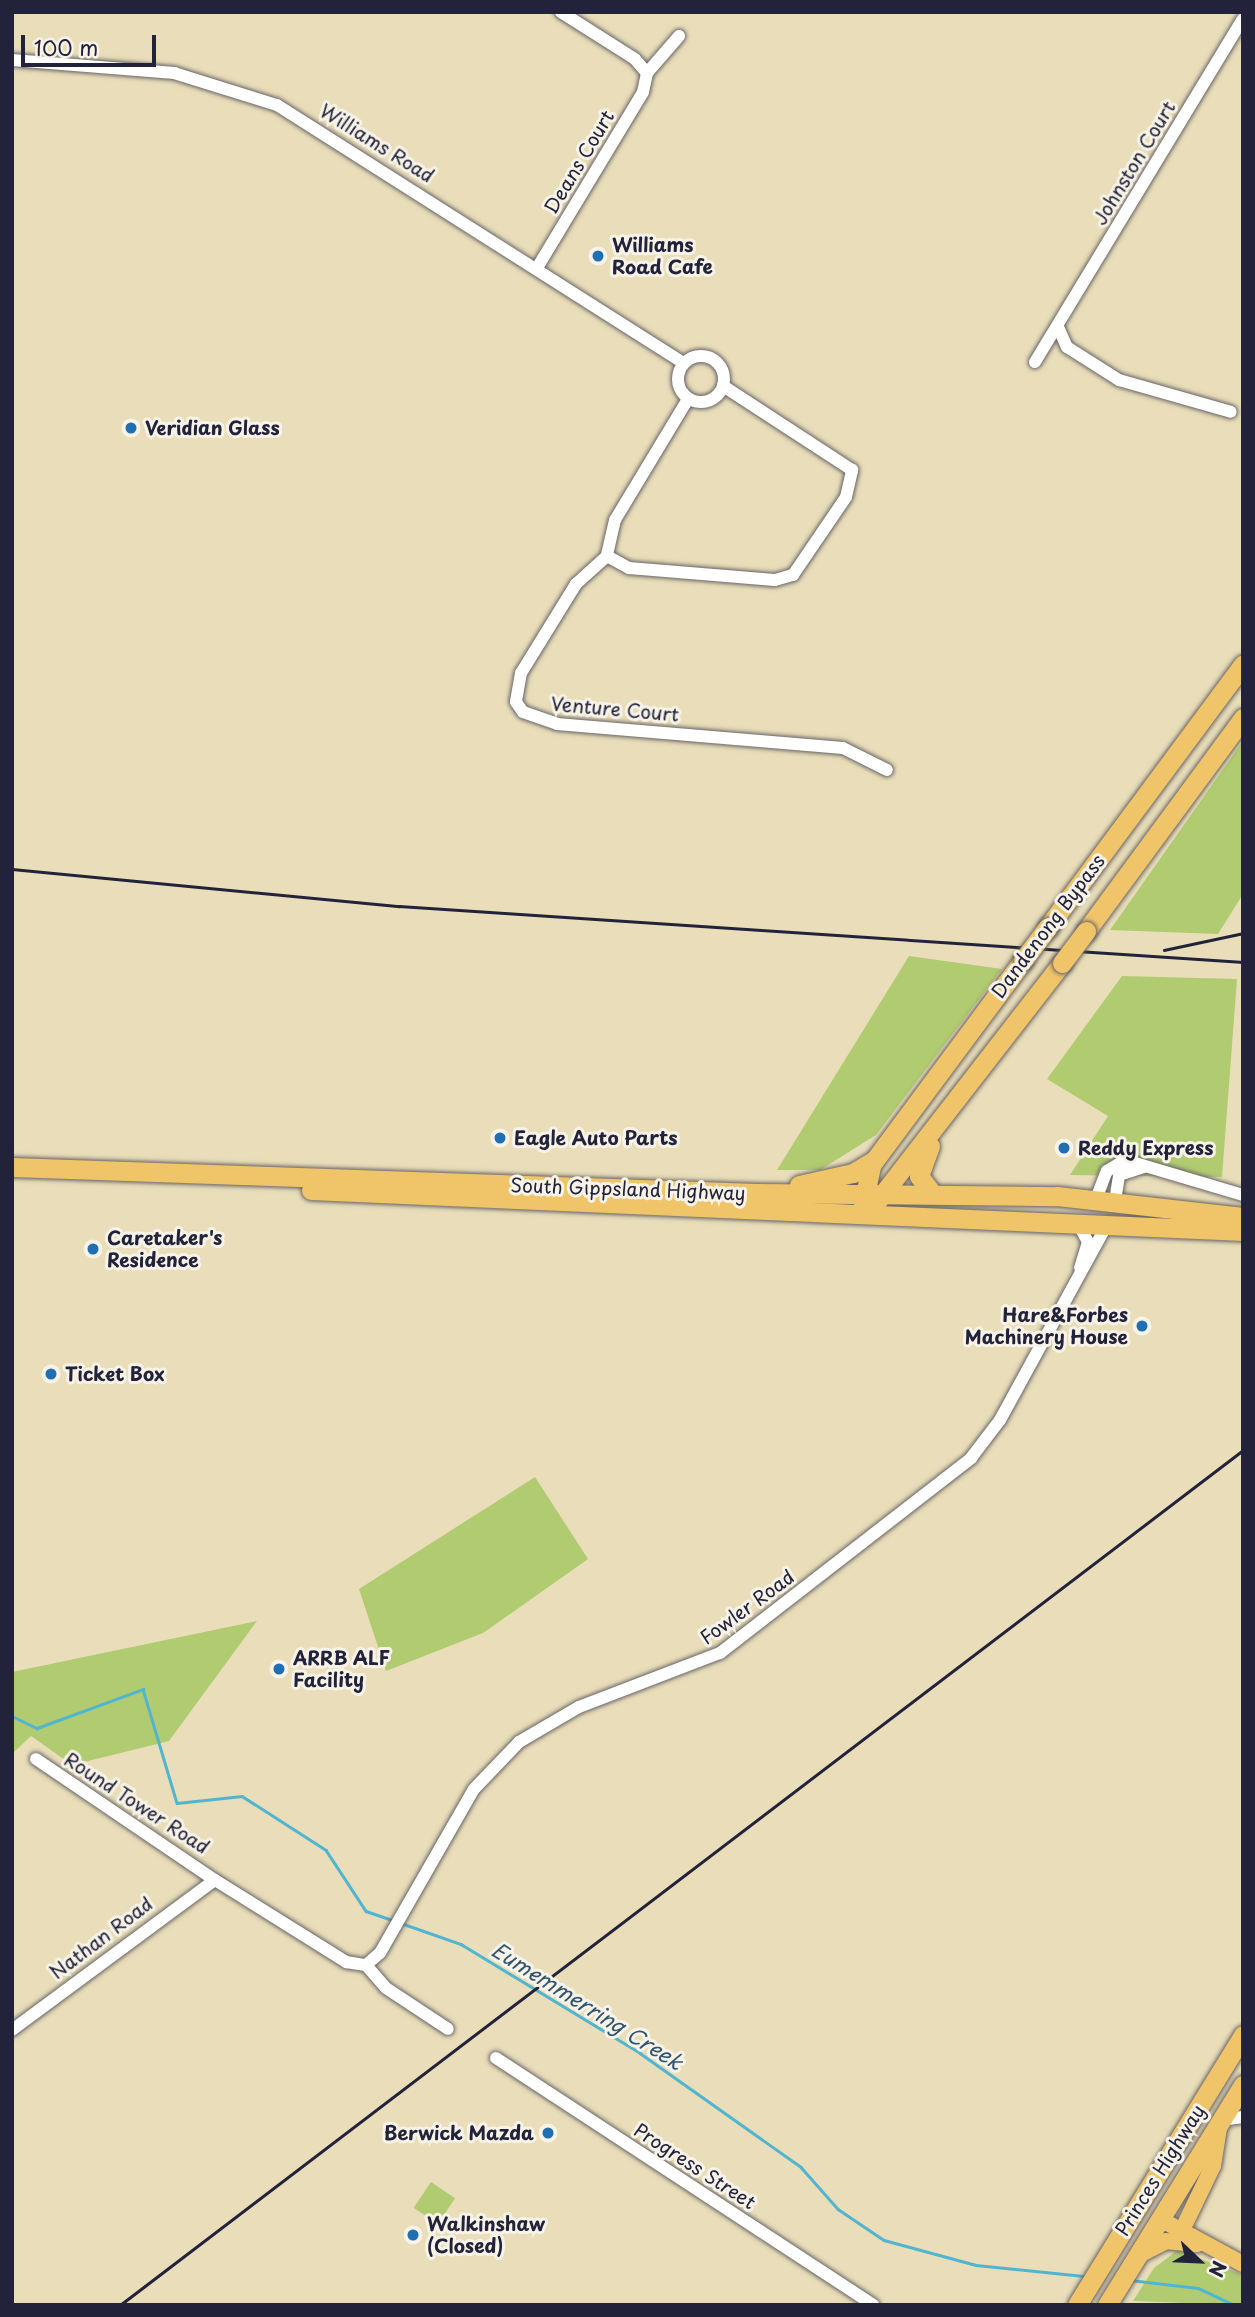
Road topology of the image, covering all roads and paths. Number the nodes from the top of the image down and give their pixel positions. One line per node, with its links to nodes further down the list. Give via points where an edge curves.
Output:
1 (561, 12): 5 (street, via 635,58)
2 (1243, 19): 7 (street, Johnston Court)
3 (679, 36): 5 (street, Deans Court)
4 (12, 60): 6 (street, Williams Road, via 174,73 259,97)
5 (647, 73): 6 (street, Deans Court, via 643,92)
6 (537, 268): 9 (street, Williams Road)
7 (1058, 327): 8 (street, Johnston Court); 12 (street, via 1067,347 1119,380)
8 (1035, 362)
9 (683, 363): 10 (street, via 697,355 713,359 723,372); 11 (street, via 678,386)
10 (723, 386): 11 (street, via 705,402); 13 (street, via 852,470 846,497 802,566 775,580 629,568)
11 (688, 399): 13 (street, via 615,520)
12 (1231, 412)
13 (607, 556): 16 (street, Venture Court, via 576,584 521,673 516,702 523,712 557,724 843,748)
14 (1243, 664): 18 (highway, Dandenong Bypass, bridge)
15 (1243, 718): 17 (highway, Dandenong Bypass, bridge)
16 (887, 770)
17 (951, 1104): 24 (highway, via 920,1169 921,1183); 28 (highway, Dandenong Bypass)
18 (876, 1157): 23 (highway, via 853,1173); 28 (highway, Dandenong Bypass)
19 (12, 1167): 21 (highway, South Gippsland Highway)
20 (1145, 1167): 25 (street); 27 (street, via 1120,1174); 27 (street, via 1125,1160 1113,1164)
21 (170, 1178): 22 (highway, South Gippsland Highway); 26 (highway, South Gippsland Highway)
22 (12, 1179)
23 (757, 1193): 26 (highway, South Gippsland Highway); 28 (highway, South Gippsland Highway)
24 (939, 1193): 27 (highway, South Gippsland Highway); 28 (highway, South Gippsland Highway)
25 (1243, 1195)
26 (634, 1197): 28 (highway, South Gippsland Highway)
27 (1106, 1200): 29 (highway, South Gippsland Highway); 31 (highway)
28 (870, 1203): 30 (highway, South Gippsland Highway)
29 (1243, 1217)
30 (1077, 1222): 31 (highway, South Gippsland Highway); 33 (street, via 1088,1247)
31 (1108, 1223): 32 (highway, South Gippsland Highway); 33 (street, Fowler Road)
32 (1243, 1231)
33 (1064, 1310): 36 (street, Fowler Road, via 994,1431 948,1480 720,1653 579,1707 519,1742 474,1789 391,1934)
34 (36, 1759): 35 (street, Round Tower Road)
35 (215, 1880): 36 (street, via 346,1962); 38 (street, Nathan Road)
36 (366, 1965): 37 (street, via 386,1988)
37 (448, 2029)
38 (12, 2030)
39 (1243, 2035): 44 (highway, Princes Highway)
40 (496, 2058): 52 (street, Progress Street)
41 (1243, 2085): 43 (highway, Princes Highway)
42 (1243, 2118): 43 (street, Princes Highway)
43 (1221, 2121): 45 (highway, Princes Highway); 46 (main road, via 1213,2166)
44 (1142, 2199): 45 (highway); 50 (highway, Princes Highway)
45 (1163, 2214): 46 (main road); 47 (main road); 48 (highway, Princes Highway)
46 (1186, 2222): 47 (main road)
47 (1214, 2248): 48 (main road, via 1168,2241); 49 (main road)
48 (1135, 2259): 51 (highway, Princes Highway)
49 (1243, 2264)
50 (1081, 2300)
51 (1109, 2302)
52 (873, 2305)

